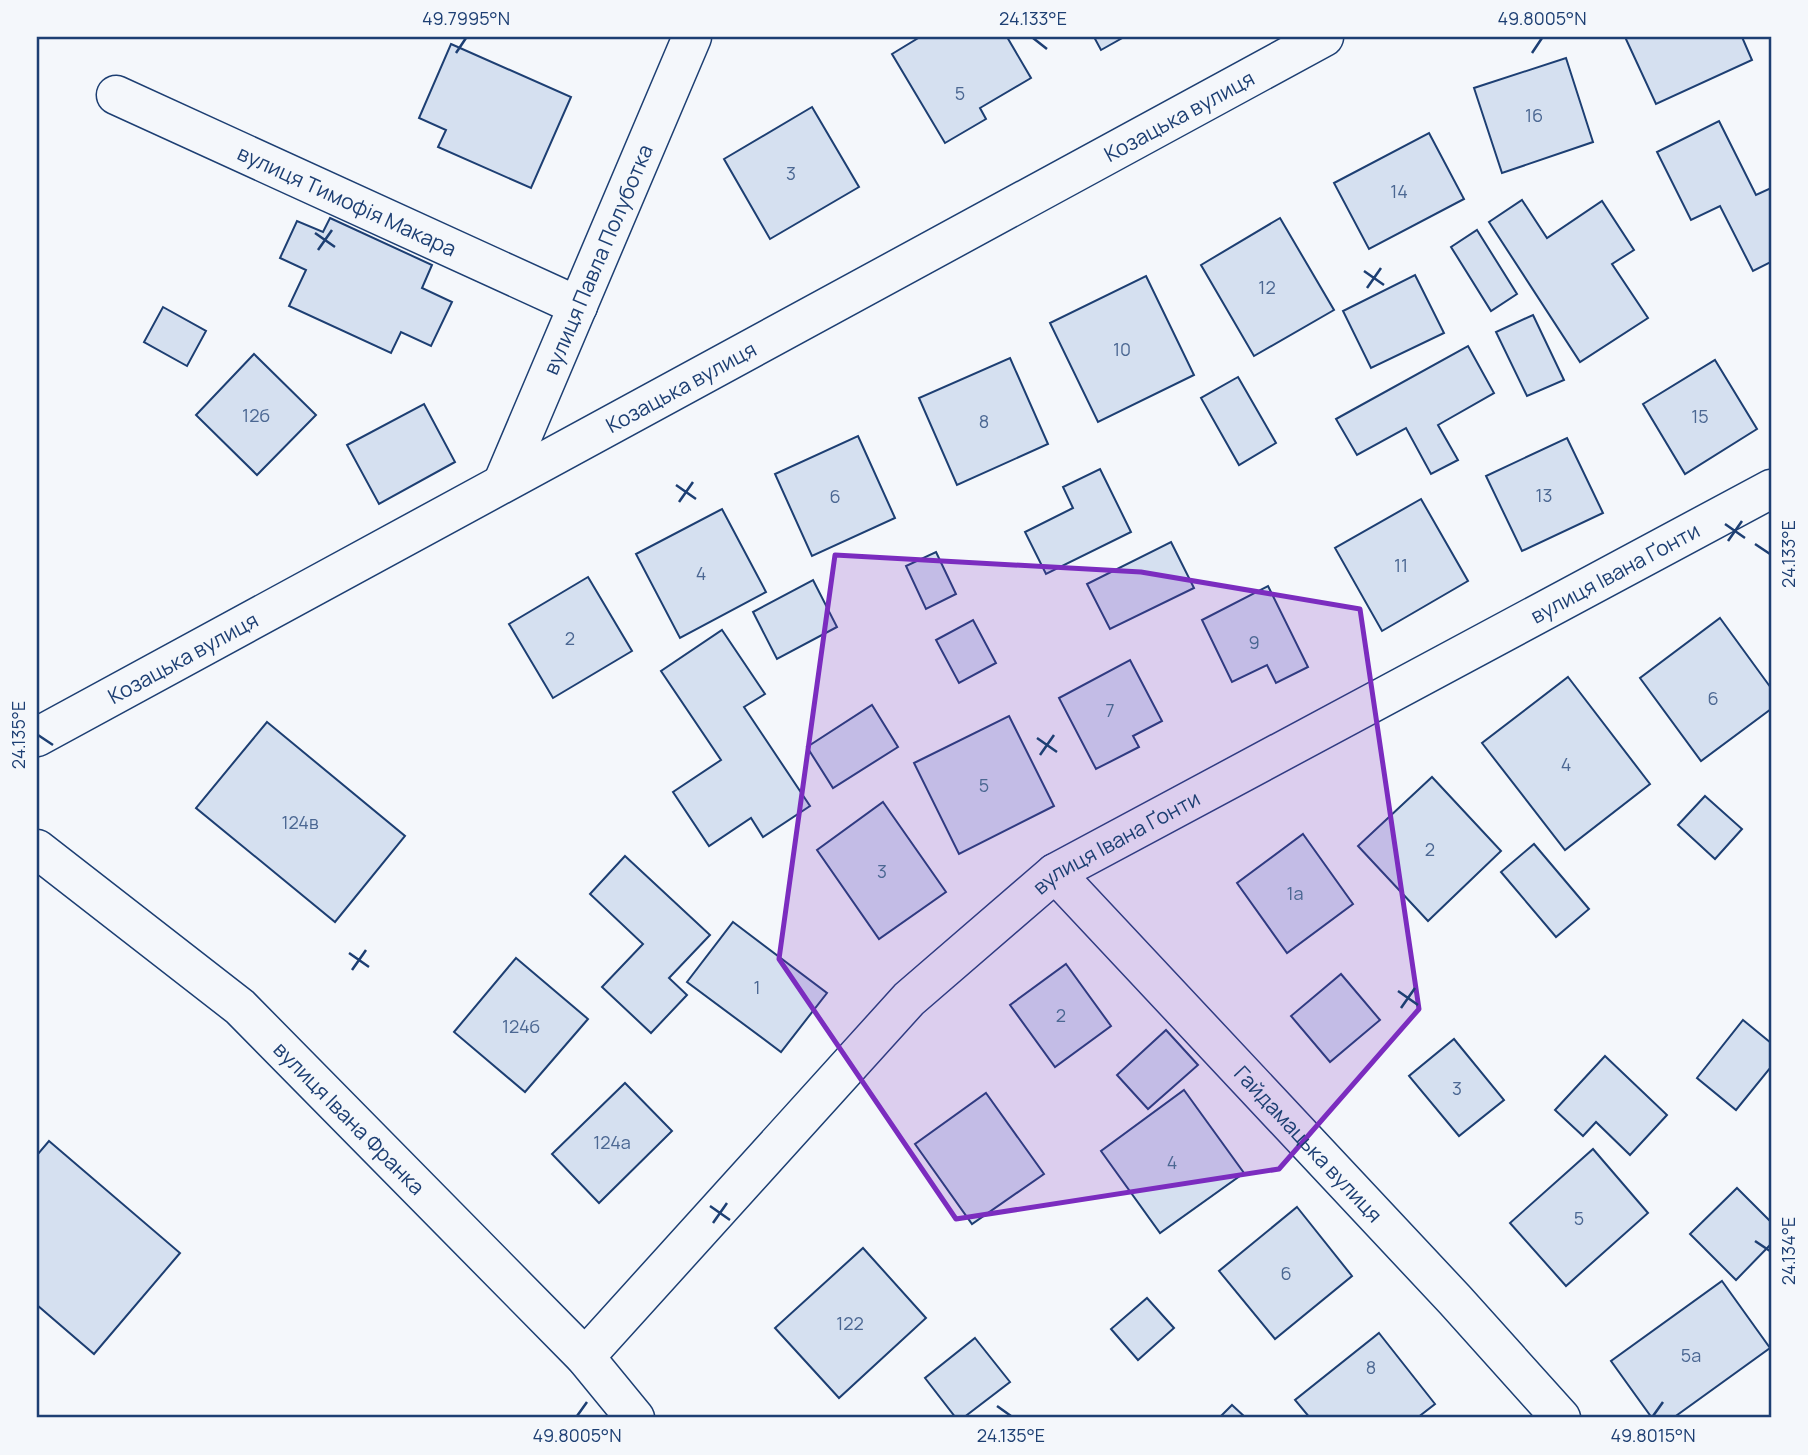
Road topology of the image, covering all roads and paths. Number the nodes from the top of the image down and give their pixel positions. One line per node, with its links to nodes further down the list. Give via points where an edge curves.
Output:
1 (692, 37): 4 (street, вулиця Павла Полуботка)
2 (1324, 37): 5 (street, Козацька вулиця)
3 (116, 95): 4 (street, вулиця Тимофія Макара)
4 (578, 306): 5 (street, вулиця Павла Полуботка)
5 (503, 482): 7 (street, Козацька вулиця)
6 (1771, 489): 9 (street, вулиця Івана Ґонти)
7 (37, 737)
8 (37, 849): 10 (street, вулиця Івана Франка, via 240,1007)
9 (1055, 873): 10 (street, вулиця Івана Ґонти, via 909,999); 12 (street, Гайдамацька вулиця)
10 (585, 1357): 11 (street, вулиця Івана Франка)
11 (635, 1418)
12 (1561, 1418)

